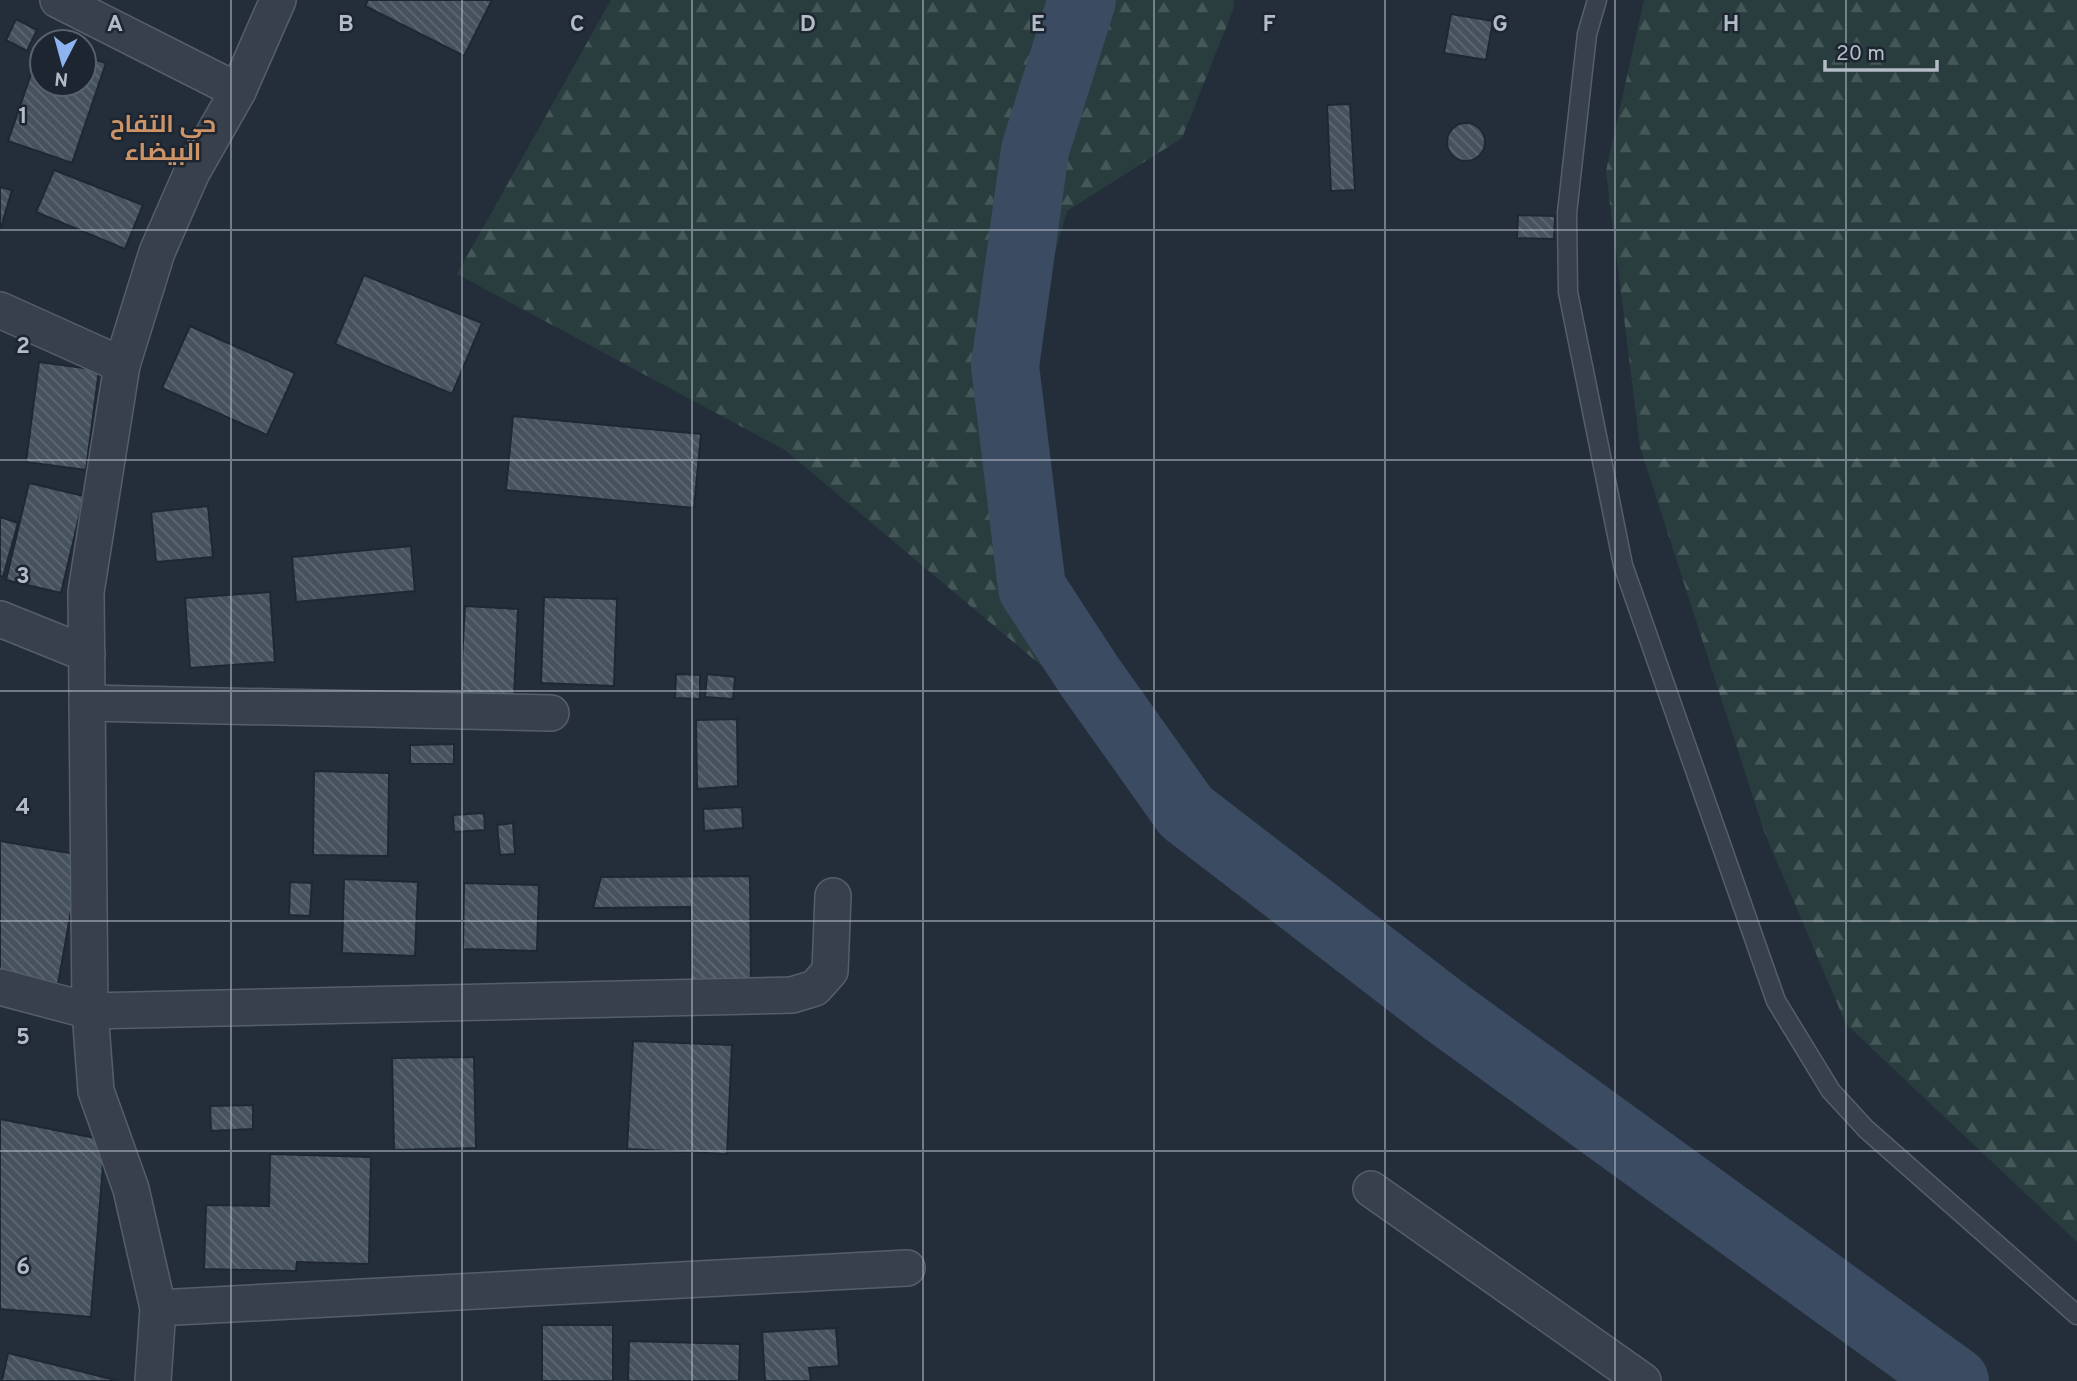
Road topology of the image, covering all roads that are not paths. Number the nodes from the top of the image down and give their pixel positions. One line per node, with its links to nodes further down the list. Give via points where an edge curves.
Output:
1 (58, 0): 4 (street)
2 (278, 0): 4 (street)
3 (1597, 0): 17 (lane, via 1587,34 1567,213 1571,306 1623,565 1776,1001 1831,1091 1876,1138)
4 (238, 91): 6 (street, via 191,172 157,252)
5 (0, 310): 6 (street)
6 (122, 365): 8 (street, via 86,592)
7 (0, 619): 8 (street)
8 (87, 654): 9 (street)
9 (87, 703): 10 (street); 13 (street)
10 (551, 713)
11 (834, 896): 13 (street, via 830,971 815,988 792,995)
12 (0, 987): 13 (street)
13 (90, 1011): 16 (street, via 96,1091 131,1189)
14 (1371, 1189): 19 (street)
15 (907, 1268): 16 (street)
16 (158, 1308): 18 (street)
17 (2077, 1315)
18 (153, 1381)
19 (1643, 1381)

